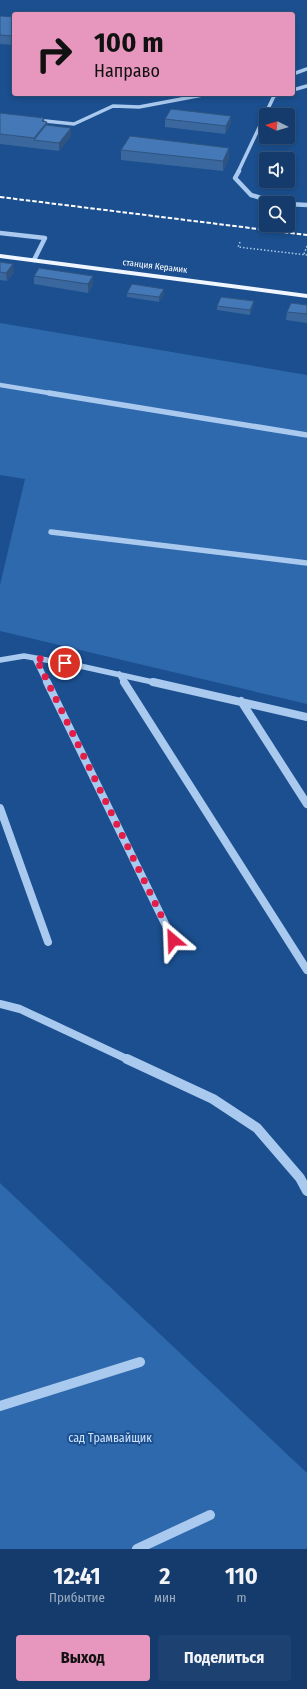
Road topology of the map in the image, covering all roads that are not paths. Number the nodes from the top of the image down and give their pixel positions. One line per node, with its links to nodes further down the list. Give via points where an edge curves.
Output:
1 (307, 69): 2 (street)
2 (295, 73)
3 (307, 86): 4 (street)
4 (295, 89)
5 (197, 96): 7 (street, via 139,107 113,106 74,124)
6 (274, 96): 8 (street, via 235,178 251,195)
7 (28, 119)
8 (259, 197)
9 (295, 204): 10 (street)
10 (307, 205)
11 (0, 233): 13 (street, via 45,238)
12 (0, 256): 13 (main road, станция Керамик)
13 (34, 260): 14 (main road, станция Керамик)
14 (307, 296)
15 (0, 385): 16 (street)
16 (307, 435)
17 (51, 532): 18 (street)
18 (307, 563)
19 (36, 658): 20 (street, via 24,656); 21 (street); 26 (street)
20 (0, 660)
21 (120, 674): 22 (street); 28 (street)
22 (241, 701): 23 (street); 24 (street)
23 (307, 717)
24 (307, 802)
25 (0, 808): 27 (street)
26 (173, 940)
27 (48, 942)
28 (307, 970)
29 (0, 1004): 30 (street, via 20,1009 212,1099 257,1128 300,1178)
30 (307, 1191)
31 (140, 1362): 32 (street)
32 (0, 1406)
33 (210, 1515): 34 (street)
34 (137, 1549)

